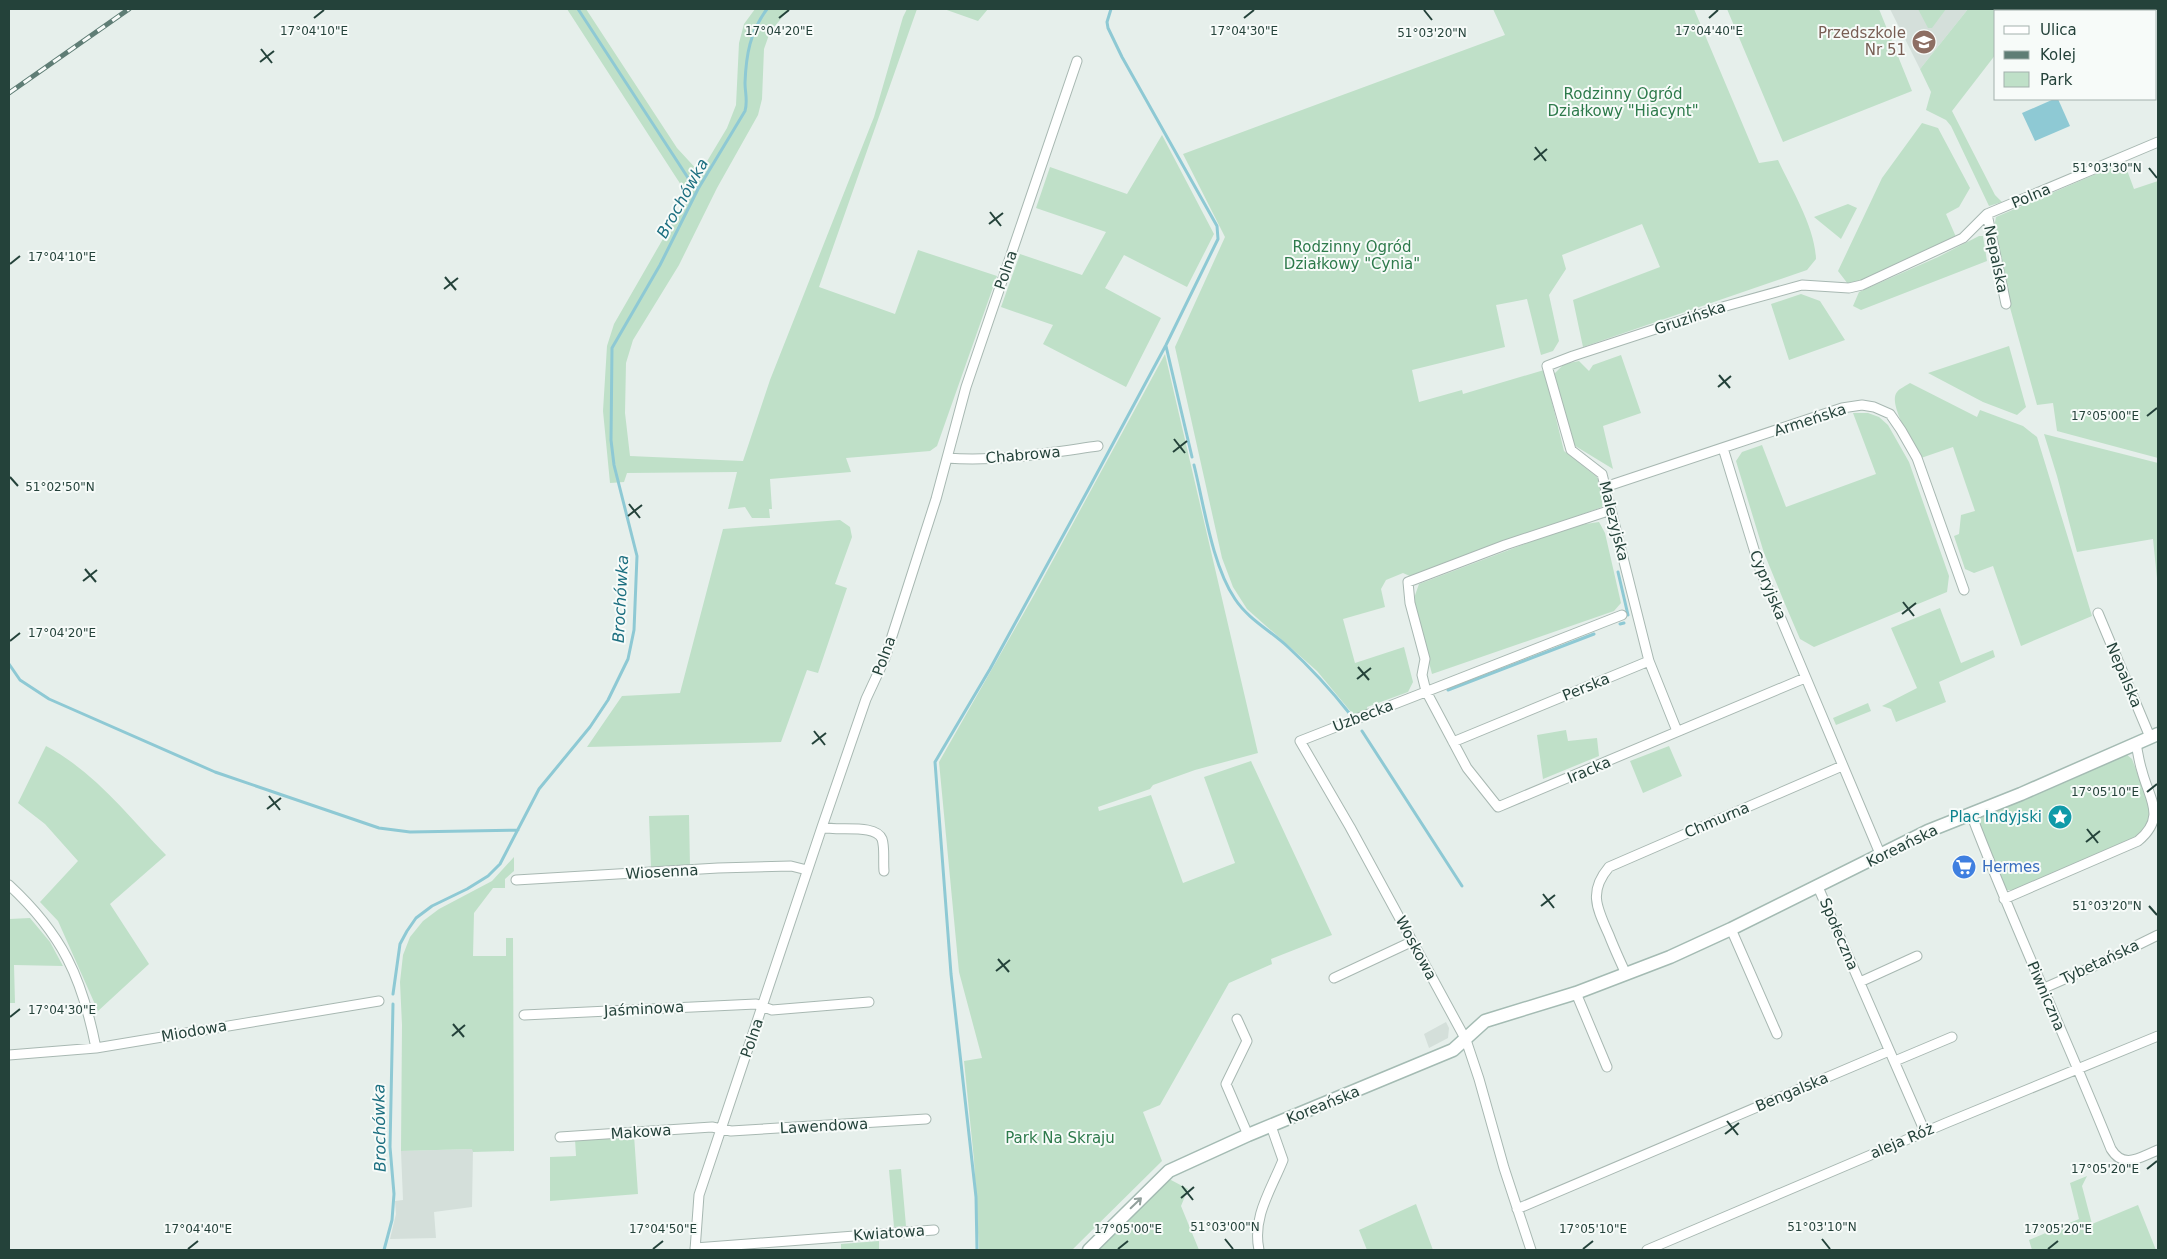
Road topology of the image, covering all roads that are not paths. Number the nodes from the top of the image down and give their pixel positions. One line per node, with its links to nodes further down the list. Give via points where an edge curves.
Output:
1 (1077, 61): 8 (street, Polna, via 966,387)
2 (2158, 142): 3 (street, Polna)
3 (1987, 214): 4 (street, Nepalska); 5 (street, Gruzińska, via 1964,238 1862,285 1849,288 1802,285 1726,306)
4 (2006, 304)
5 (1547, 366): 9 (street, Malezyjska, via 1571,450 1602,474)
6 (1098, 446): 8 (street, Chabrowa, via 1024,456)
7 (1723, 448): 9 (street, Armeńska); 11 (street, Armeńska, via 1842,408 1873,406 1890,414 1917,458); 15 (street, Cypryjska, via 1754,554)
8 (947, 458): 24 (street, Polna, via 884,658 866,699)
9 (1606, 487): 10 (street, Malezyjska)
10 (1611, 510): 14 (street, Malezyjska); 16 (street, via 1408,582 1410,603 1425,659 1422,675)
11 (1964, 590)
12 (2098, 613): 18 (street, Nepalska)
13 (1622, 615): 16 (street, Uzbecka)
14 (1649, 661): 17 (street); 20 (street, Perska)
15 (1805, 678): 17 (street, Iracka); 22 (street, Cypryjska)
16 (1426, 691): 19 (street, Uzbecka); 20 (street, Iracka)
17 (1677, 731): 20 (street, Iracka, via 1498,807 1467,768)
18 (2154, 735): 21 (street, Koreańska)
19 (1300, 741): 34 (street, Woskowa)
20 (1453, 742)
21 (2136, 744): 23 (street, Koreańska); 31 (street, via 2155,811 2147,834 2138,841)
22 (1842, 766): 25 (street); 36 (street, Chmurna, via 1609,867 1596,891 1597,908)
23 (1970, 814): 25 (street, Koreańska, via 1928,831); 31 (street, Piwniczna)
24 (822, 827): 26 (street, Polna); 27 (street, via 830,830 872,829 878,833 882,840)
25 (1881, 856): 30 (street, Koreańska)
26 (807, 870): 28 (street, Wiosenna, via 791,866 718,868); 43 (street, Polna)
27 (884, 871)
28 (516, 880)
29 (9, 885): 50 (street, via 35,910 55,936 79,983)
30 (1818, 887): 32 (street, Koreańska); 38 (street, Społeczna)
31 (2004, 899): 39 (street, Piwniczna)
32 (1731, 929): 36 (street, Koreańska); 46 (street)
33 (2158, 935): 39 (street, Tybetańska, via 2102,964)
34 (1411, 942): 37 (street); 49 (street, Woskowa)
35 (1917, 956): 38 (street, Społeczna)
36 (1626, 974): 40 (street, Koreańska)
37 (1334, 978)
38 (1860, 982): 51 (street, Społeczna)
39 (2042, 989): 55 (street, Piwniczna)
40 (1576, 993): 49 (street, Koreańska, via 1493,1017 1479,1025); 54 (street)
41 (379, 1001): 50 (street, Miodowa)
42 (869, 1002): 43 (street, Jaśminowa, via 772,1010)
43 (763, 1007): 44 (street, Jaśminowa, via 756,1004); 58 (street, Polna)
44 (524, 1015)
45 (1237, 1019): 60 (street, via 1247,1041 1226,1084)
46 (1777, 1034)
47 (2158, 1036): 55 (street, aleja Róż)
48 (1952, 1037): 53 (street)
49 (1466, 1040): 57 (street, Koreańska, via 1453,1050); 63 (street, Woskowa)
50 (96, 1048): 52 (street, Miodowa)
51 (1889, 1050): 53 (street, Społeczna); 63 (street, Bengalska)
52 (9, 1055)
53 (1895, 1061): 59 (street, Społeczna)
54 (1607, 1067)
55 (2077, 1069): 59 (street, aleja Róż); 62 (street, Piwniczna, via 2116,1157 2129,1161)
56 (926, 1119): 58 (street, Lawendowa)
57 (1271, 1126): 60 (street, Koreańska); 67 (street, via 1283,1160 1260,1213)
58 (721, 1129): 61 (street, Makowa); 65 (street, Polna, via 700,1195)
59 (1925, 1132): 69 (street, aleja Róż)
60 (1248, 1135): 66 (street, Koreańska, one-way to 60, via 1169,1172)
61 (560, 1137)
62 (2158, 1150)
63 (1517, 1209): 68 (street, Woskowa)
64 (934, 1230): 65 (street, Kwiatowa)
65 (695, 1249)
66 (1089, 1250)
67 (1259, 1250)
68 (1531, 1250)
69 (1646, 1250)

